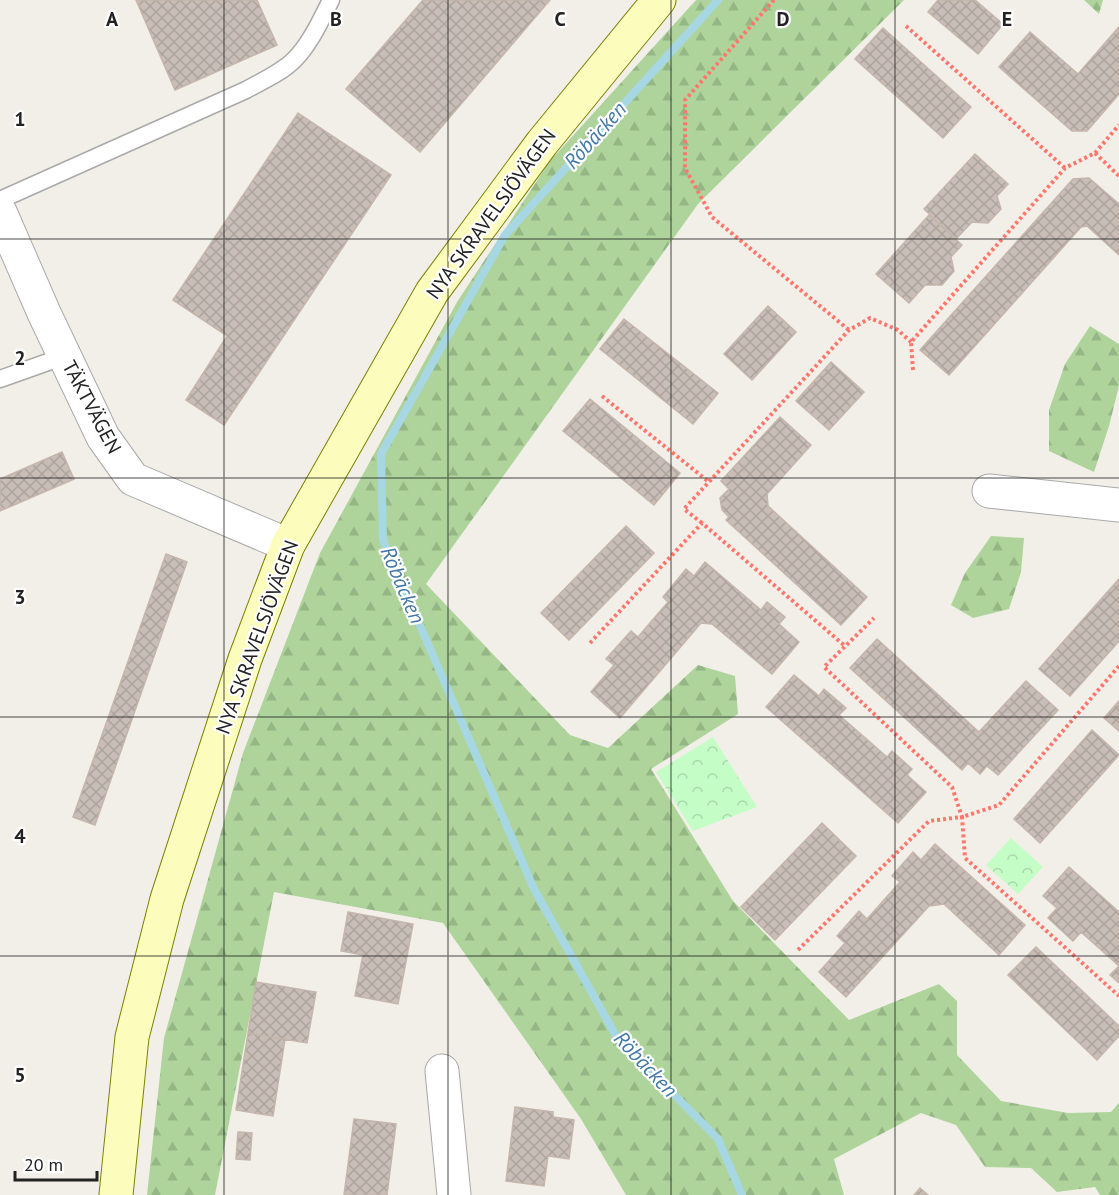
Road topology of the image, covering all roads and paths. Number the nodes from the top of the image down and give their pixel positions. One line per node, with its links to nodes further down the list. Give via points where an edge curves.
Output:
1 (331, 0): 9 (lane, via 295,60 279,72)
2 (659, 0): 21 (main road, NYA SKRAVELSJÖVÄGEN, via 542,143 432,292)
3 (774, 0): 11 (path, via 685,100 685,168 712,217)
4 (906, 26): 7 (path)
5 (1119, 125): 6 (path)
6 (1095, 153): 7 (path); 8 (path)
7 (1065, 168): 12 (path)
8 (1119, 176)
9 (0, 200)
10 (0, 212): 13 (street, TÄKTVÄGEN)
11 (849, 330): 12 (path, via 870,318 898,330); 17 (path)
12 (911, 342): 14 (path)
13 (65, 356): 15 (lane); 21 (street, TÄKTVÄGEN, via 103,437 133,479)
14 (913, 370)
15 (0, 378)
16 (602, 396): 17 (path)
17 (709, 482): 20 (path, via 684,509)
18 (989, 490): 19 (street)
19 (1119, 505)
20 (702, 523): 23 (path); 24 (path)
21 (288, 545): 30 (main road, NYA SKRAVELSJÖVÄGEN, via 245,660 167,899 132,1037)
22 (874, 618): 24 (path)
23 (590, 643)
24 (845, 646): 26 (path, via 824,666 952,787)
25 (1119, 666): 26 (path, via 999,805)
26 (962, 817): 27 (path, via 929,821); 28 (path, via 966,858)
27 (798, 950)
28 (1119, 996)
29 (442, 1071): 31 (street)
30 (116, 1195)
31 (454, 1195)

